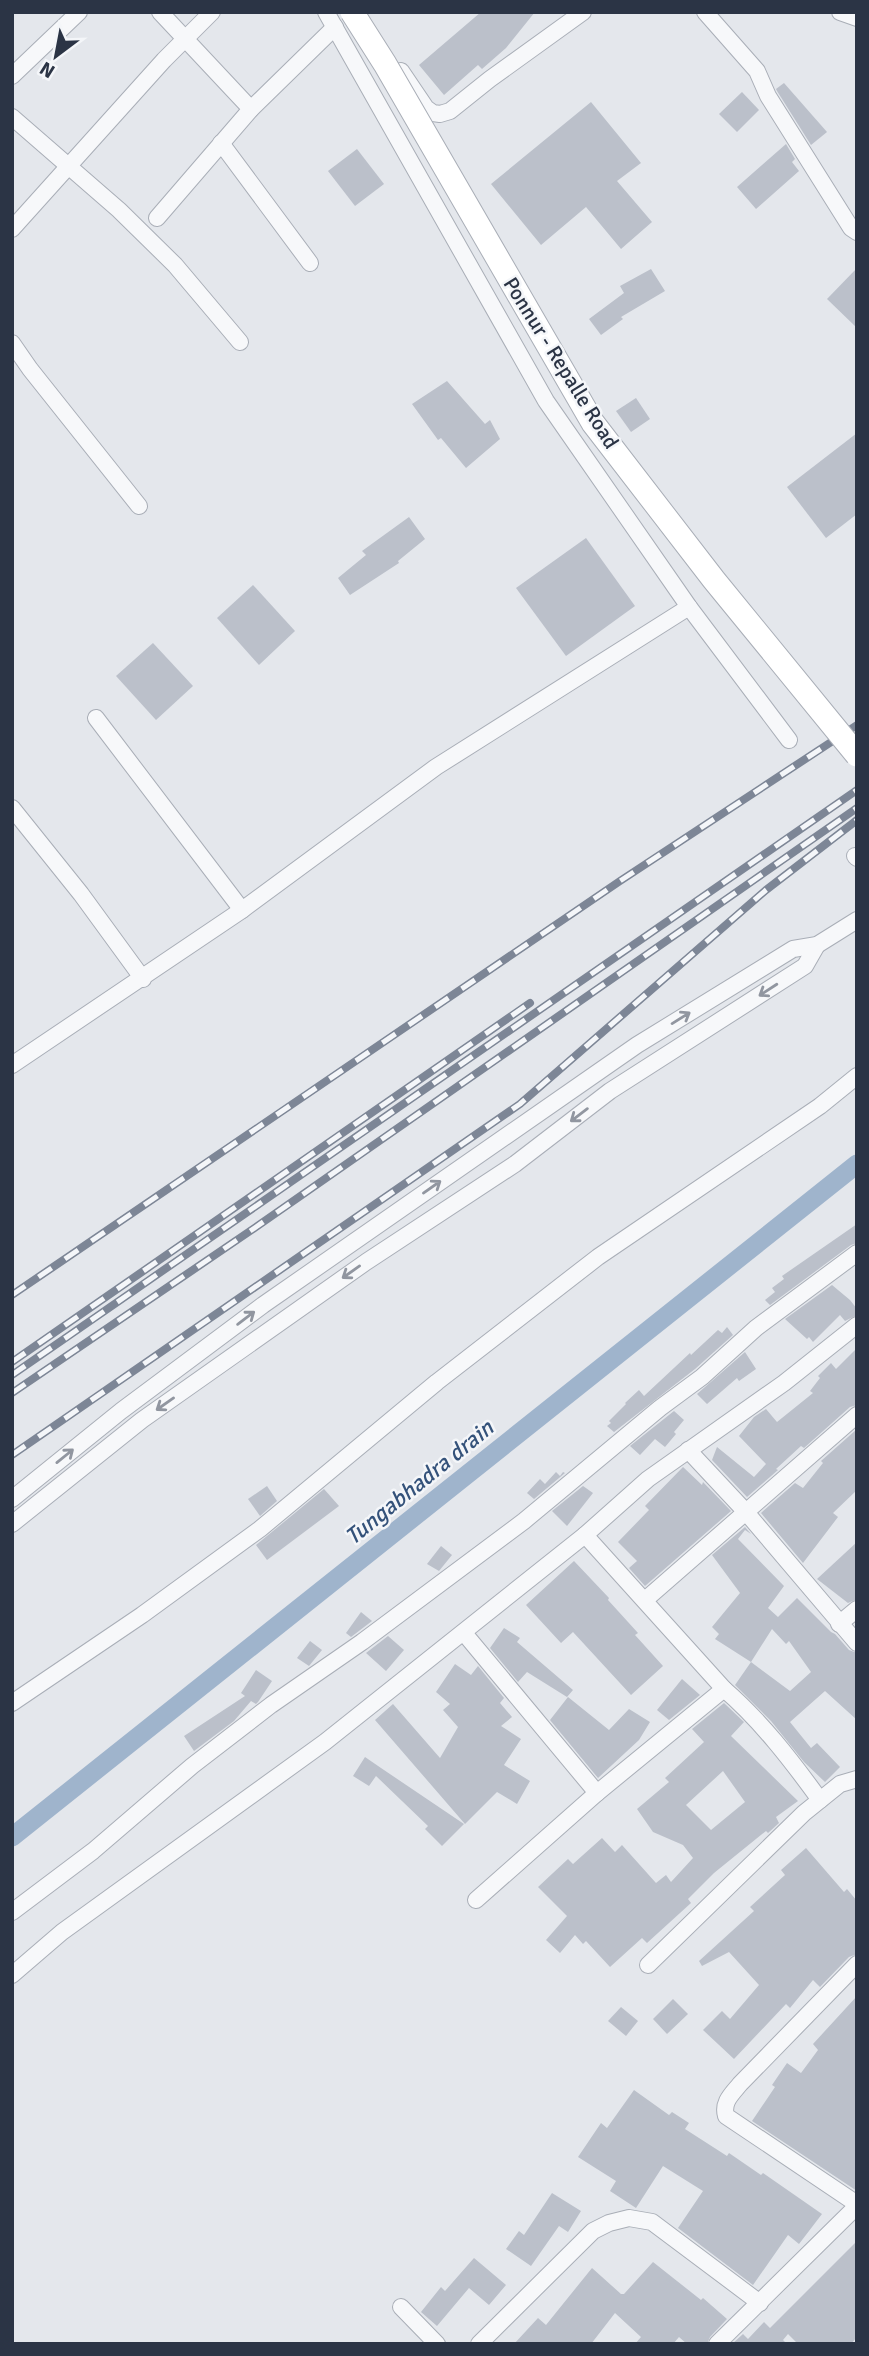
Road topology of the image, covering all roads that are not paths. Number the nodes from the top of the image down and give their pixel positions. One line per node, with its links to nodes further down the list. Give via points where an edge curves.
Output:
1 (79, 12): 12 (street)
2 (160, 12): 11 (street)
3 (212, 12): 11 (street)
4 (327, 12): 10 (street)
5 (365, 12): 6 (street, via 418,98 440,114)
6 (583, 12)
7 (705, 12): 19 (street, via 757,71 775,107)
8 (840, 12): 9 (street)
9 (857, 18)
10 (344, 20): 13 (street); 24 (street, via 546,401); 27 (main road, Ponnur - Repalle Road, bridge, via 385,64 593,423)
11 (184, 40): 13 (street); 16 (street)
12 (12, 76)
13 (251, 109): 15 (street)
14 (12, 117): 16 (street)
15 (221, 143): 17 (street); 20 (street)
16 (69, 168): 18 (street); 21 (street, via 175,265)
17 (158, 218)
18 (12, 229)
19 (857, 232)
20 (310, 263)
21 (240, 342)
22 (12, 343): 23 (street)
23 (139, 506)
24 (689, 607): 26 (street); 29 (street, via 436,768)
25 (96, 718): 29 (street)
26 (789, 740)
27 (857, 755)
28 (12, 808): 32 (street)
29 (243, 910): 32 (street)
30 (857, 920): 31 (street)
31 (817, 945): 33 (street, one-way to 31, via 793,950); 34 (street, one-way to 34, via 805,966)
32 (143, 979): 35 (street)
33 (655, 1034): 34 (street); 37 (street)
34 (668, 1055): 38 (street, one-way to 38, via 610,1091)
35 (12, 1065)
36 (857, 1076): 57 (street, via 598,1257 437,1382 260,1529)
37 (514, 1130): 38 (street); 39 (street, one-way to 37)
38 (528, 1154): 40 (street)
39 (373, 1228): 40 (street); 43 (street, one-way to 39)
40 (386, 1249): 45 (street, one-way to 45)
41 (857, 1253): 62 (street, via 756,1328 524,1521 271,1705)
42 (857, 1325): 46 (street)
43 (121, 1411): 45 (street); 47 (street, one-way to 43)
44 (857, 1415): 48 (street)
45 (132, 1428): 49 (street)
46 (688, 1450): 48 (street); 50 (street)
47 (12, 1499)
48 (745, 1511): 51 (street); 53 (street)
49 (12, 1524)
50 (585, 1535): 51 (street); 54 (street)
51 (645, 1600): 56 (street)
52 (857, 1609): 53 (street)
53 (839, 1624): 55 (street)
54 (464, 1633): 59 (street); 65 (street)
55 (857, 1643)
56 (724, 1689): 59 (street); 60 (street)
57 (12, 1703)
58 (857, 1779): 60 (street, via 840,1784)
59 (597, 1793): 61 (street)
60 (820, 1800): 64 (street)
61 (476, 1900)
62 (12, 1912)
63 (857, 1964): 66 (street, via 740,2084 724,2110 726,2116)
64 (648, 1965)
65 (12, 1975)
66 (857, 2205): 67 (street)
67 (760, 2303): 70 (street, via 652,2222 629,2218 593,2231); 71 (street)
68 (401, 2307): 69 (street)
69 (437, 2344)
70 (479, 2344)
71 (717, 2344)

